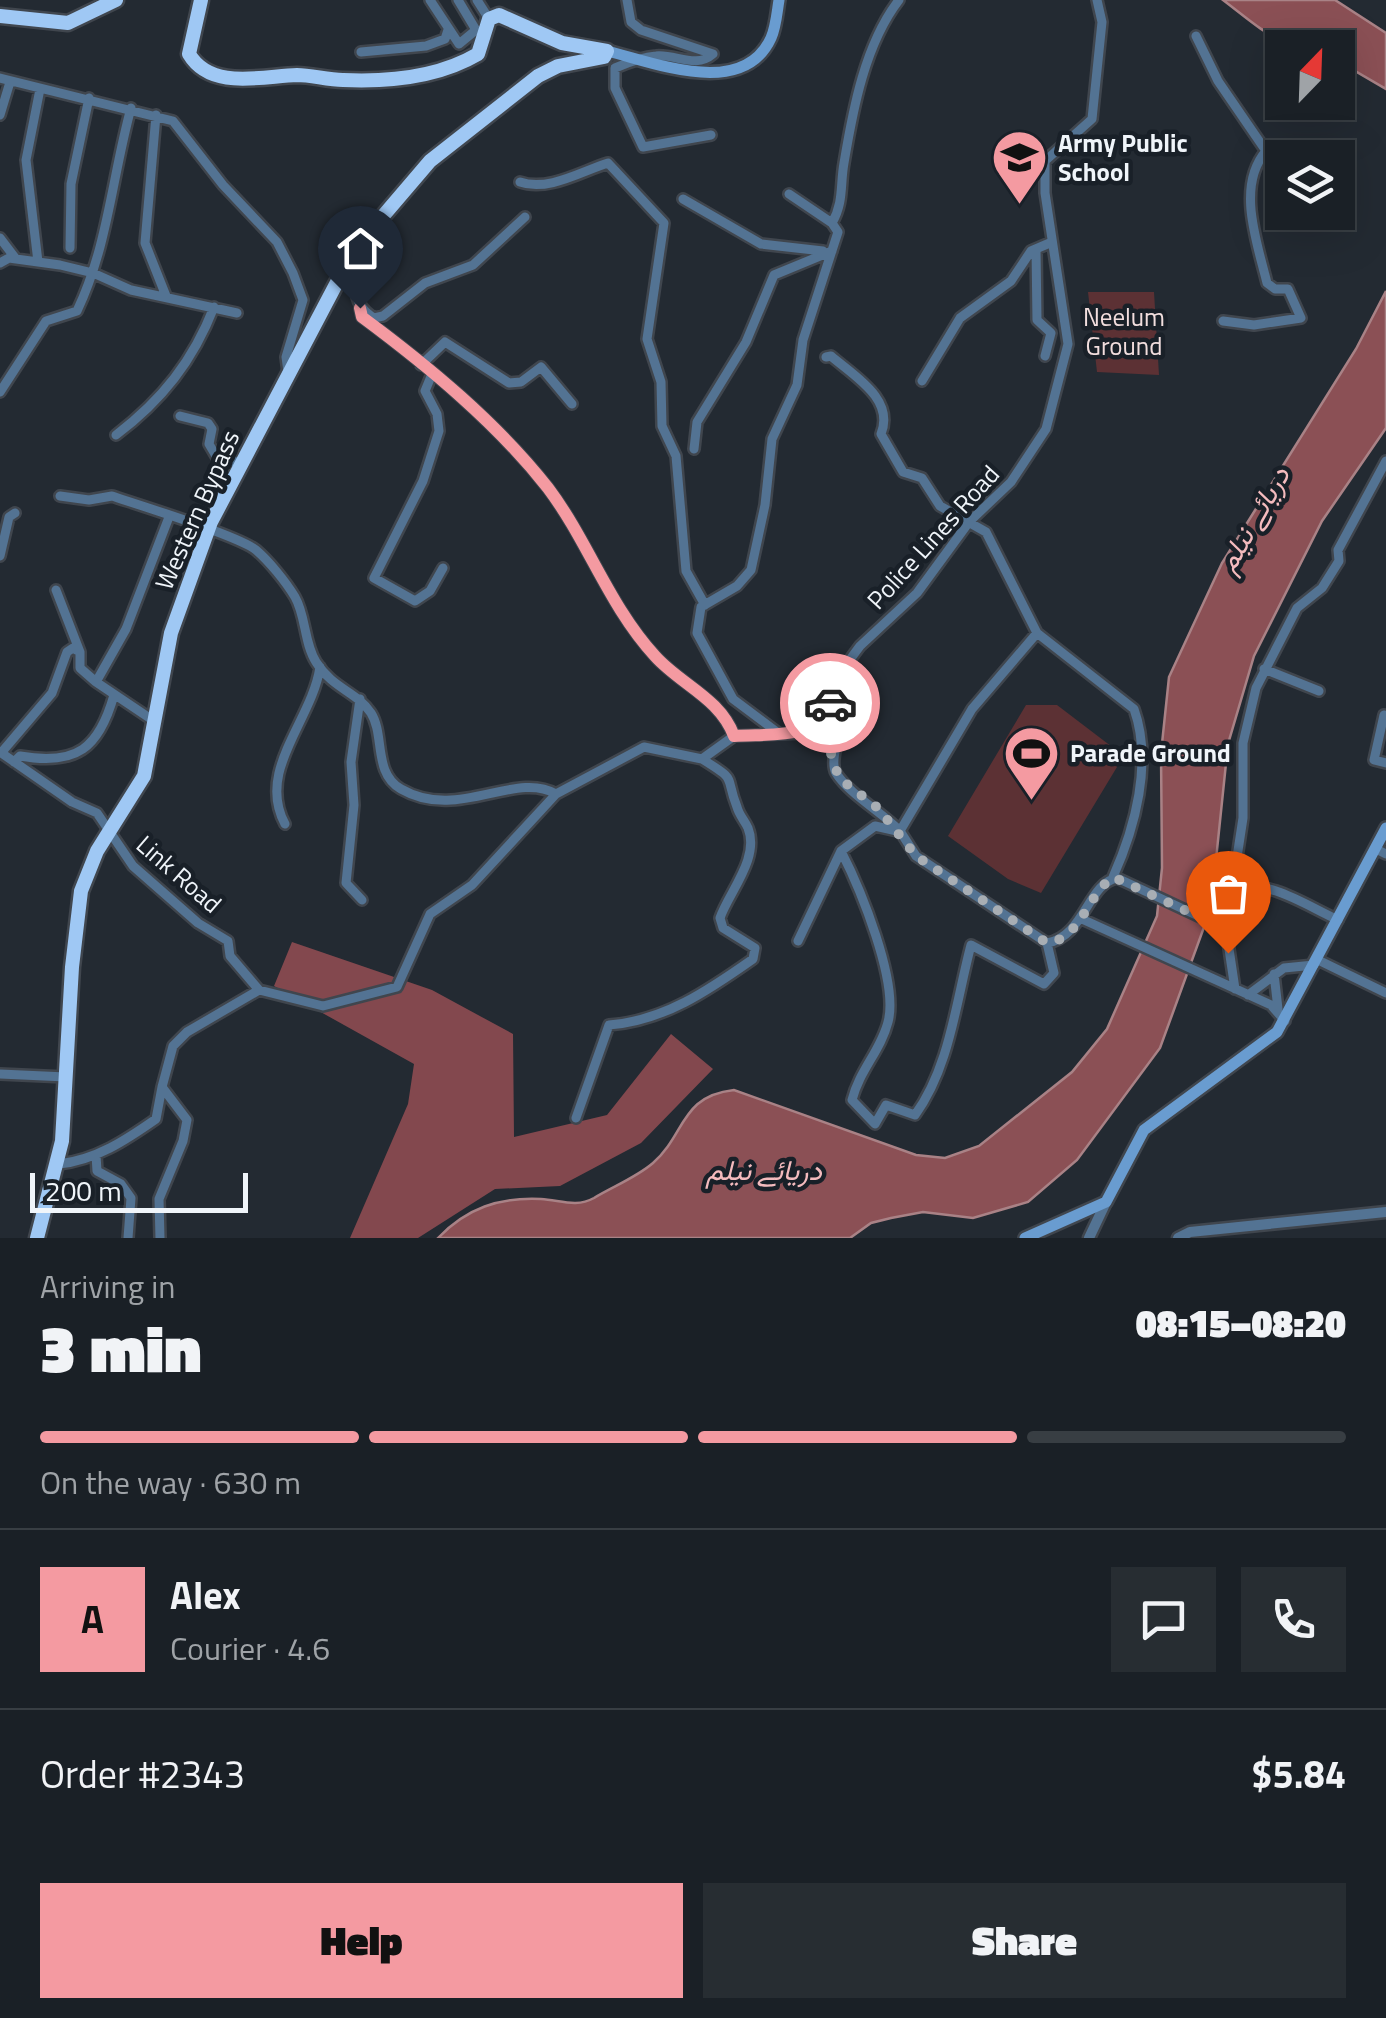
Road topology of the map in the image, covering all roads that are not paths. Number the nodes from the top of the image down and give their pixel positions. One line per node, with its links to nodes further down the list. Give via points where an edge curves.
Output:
1 (116, 0): 10 (highway, via 68,23)
2 (200, 0): 11 (highway, via 188,47 192,60 243,81 427,74 478,54)
3 (430, 0): 12 (street)
4 (458, 0): 12 (street, via 476,30 458,44)
5 (476, 0): 11 (street)
6 (627, 0): 16 (street, via 631,22 641,30 713,54 706,60)
7 (779, 0): 16 (main road, via 770,40 746,67 724,74)
8 (899, 0): 29 (street, via 884,20 854,110 842,204)
9 (1097, 0): 31 (street, Police Lines Road, via 1102,22 1092,119 1045,161)
10 (0, 16)
11 (489, 19): 14 (highway, via 507,16 562,43)
12 (448, 30): 15 (street, via 446,38 426,46)
13 (1196, 36): 43 (street, via 1266,151 1256,164 1252,223 1267,283 1288,288 1301,318)
14 (607, 51): 16 (main road); 28 (highway, Western Bypass, via 538,76 430,161)
15 (361, 52)
16 (638, 58): 23 (street, via 615,68 612,78 642,147)
17 (5, 80): 18 (street); 22 (street)
18 (40, 89): 19 (street); 36 (street, via 26,160)
19 (88, 98): 20 (street); 32 (street, via 72,184)
20 (130, 108): 21 (street); 38 (street)
21 (156, 114): 39 (street, via 145,243); 47 (street, via 193,143 277,242 293,273 303,300)
22 (0, 115)
23 (711, 136)
24 (520, 182): 65 (street, via 558,182 608,162 664,222 648,339 661,382 662,426 676,456 686,571)
25 (789, 194): 29 (street)
26 (684, 199): 34 (street, via 761,244)
27 (525, 217): 41 (street, via 473,265 426,283 384,316 374,318)
28 (378, 218): 41 (street, via 353,284); 47 (highway, Western Bypass)
29 (832, 223): 34 (street, via 838,232)
30 (0, 238): 35 (street)
31 (1052, 242): 33 (street); 60 (street, Police Lines Road, via 1068,344 1046,429 1011,482)
32 (70, 248)
33 (1036, 249): 44 (street, via 1037,320 1051,333); 49 (street, via 1010,282 960,318)
34 (832, 250): 54 (street, via 774,274 746,342 696,422); 65 (street, via 803,340 798,385 772,439 751,570)
35 (16, 259): 36 (street); 37 (street)
36 (38, 262): 38 (street)
37 (0, 263)
38 (94, 273): 39 (street, via 112,285); 50 (street, via 77,311 46,321)
39 (166, 296): 40 (street)
40 (214, 307): 42 (street); 53 (street, via 193,356 167,390)
41 (360, 308): 46 (street, via 362,317)
42 (237, 313)
43 (1223, 321)
44 (1045, 356)
45 (826, 358): 60 (street, via 880,401 886,414 881,434 903,472 922,478 940,506)
46 (421, 364): 48 (street); 51 (street, via 446,342 509,383 541,366)
47 (288, 372): 56 (highway, Western Bypass)
48 (432, 374): 63 (street, via 425,391 439,431 423,481 374,578 415,601 430,592); 78 (street, via 478,412 548,489 614,603 656,658 726,714)
49 (922, 381)
50 (0, 392)
51 (572, 404)
52 (180, 416): 56 (street, via 208,423 219,461)
53 (116, 435)
54 (694, 449)
55 (1386, 461): 70 (street, via 1338,550 1339,561 1322,588 1296,608)
56 (241, 462): 61 (highway, Western Bypass)
57 (60, 496): 59 (street, via 112,496)
58 (16, 514): 62 (street, via 3,532)
59 (169, 517): 61 (street); 71 (street, via 126,630)
60 (970, 522): 66 (street, via 986,532); 68 (street, Police Lines Road, via 917,593)
61 (207, 530): 69 (street, via 254,548 265,560 296,598); 76 (highway, Western Bypass, via 170,633)
62 (0, 556)
63 (444, 568)
64 (56, 590): 67 (street)
65 (705, 605): 77 (street, via 697,633 733,699)
66 (1038, 634): 86 (street, via 972,709); 90 (street, via 1134,709 1140,723 1138,808)
67 (80, 652): 71 (street, via 80,668); 79 (street, via 67,652 52,693)
68 (850, 661): 77 (street, Police Lines Road, via 827,712 803,733); 86 (street, via 852,690 832,764 839,778)
69 (320, 667): 74 (street, via 332,684); 84 (street, via 305,718 283,750 274,804)
70 (1264, 669): 72 (street); 91 (street, via 1243,743 1243,818)
71 (96, 682): 73 (street)
72 (1319, 691)
73 (114, 695): 76 (street); 81 (street, via 91,746 66,758 20,756)
74 (360, 700): 83 (street, via 374,716 384,769 397,787 430,801 531,787); 92 (street, via 346,883)
75 (1384, 714): 82 (street, via 1374,760)
76 (154, 721): 87 (highway, Western Bypass, via 139,788)
77 (777, 732): 78 (street, Police Lines Road)
78 (734, 736): 80 (street)
79 (1, 753): 81 (street, Link Road)
80 (702, 759): 83 (street, via 644,747); 109 (street, via 726,774 750,830 750,851 720,918 722,928 756,948 699,998 609,1025)
81 (14, 762): 87 (street, Link Road, via 98,813)
82 (1386, 763)
83 (556, 794): 101 (street, via 472,885 430,914 397,987 323,1006)
84 (285, 824)
85 (1386, 828): 89 (main road)
86 (900, 831): 88 (street, via 874,826); 97 (street, via 916,856)
87 (108, 832): 101 (street, Link Road, via 133,866 228,941 230,956); 107 (highway, Western Bypass, via 77,911)
88 (841, 851): 96 (street); 97 (street, via 885,974 889,1021 852,1100 875,1124 886,1105 916,1115 924,1104 938,1075 971,944 1044,984 1054,973)
89 (1381, 851): 94 (main road)
90 (1113, 877): 93 (street, via 1091,899); 95 (street)
91 (1230, 885): 94 (street, via 1271,887); 95 (street)
92 (362, 900)
93 (1084, 920): 97 (street); 100 (street)
94 (1338, 920): 98 (main road)
95 (1224, 928): 100 (street)
96 (798, 941)
97 (1047, 943)
98 (1315, 962): 99 (street); 102 (main road); 103 (street)
99 (1279, 971): 102 (street); 104 (street); 105 (street)
100 (1232, 987): 104 (street)
101 (259, 990): 108 (street, via 188,1032 174,1046)
102 (1302, 990): 105 (main road)
103 (1386, 994)
104 (1248, 995): 105 (street)
105 (1282, 1015): 112 (main road, via 1260,1048 1144,1130)
106 (0, 1074): 107 (street)
107 (66, 1077): 111 (highway, Western Bypass)
108 (162, 1087): 110 (street, via 156,1119); 116 (street, via 187,1120 159,1199)
109 (576, 1118)
110 (96, 1155): 111 (street); 115 (street, via 96,1171 121,1184 130,1198)
111 (59, 1164): 114 (highway, Western Bypass)
112 (1106, 1202): 117 (main road); 118 (street)
113 (1386, 1212): 119 (street)
114 (37, 1238)
115 (128, 1238)
116 (160, 1238)
117 (1026, 1238)
118 (1089, 1238)
119 (1178, 1238)

